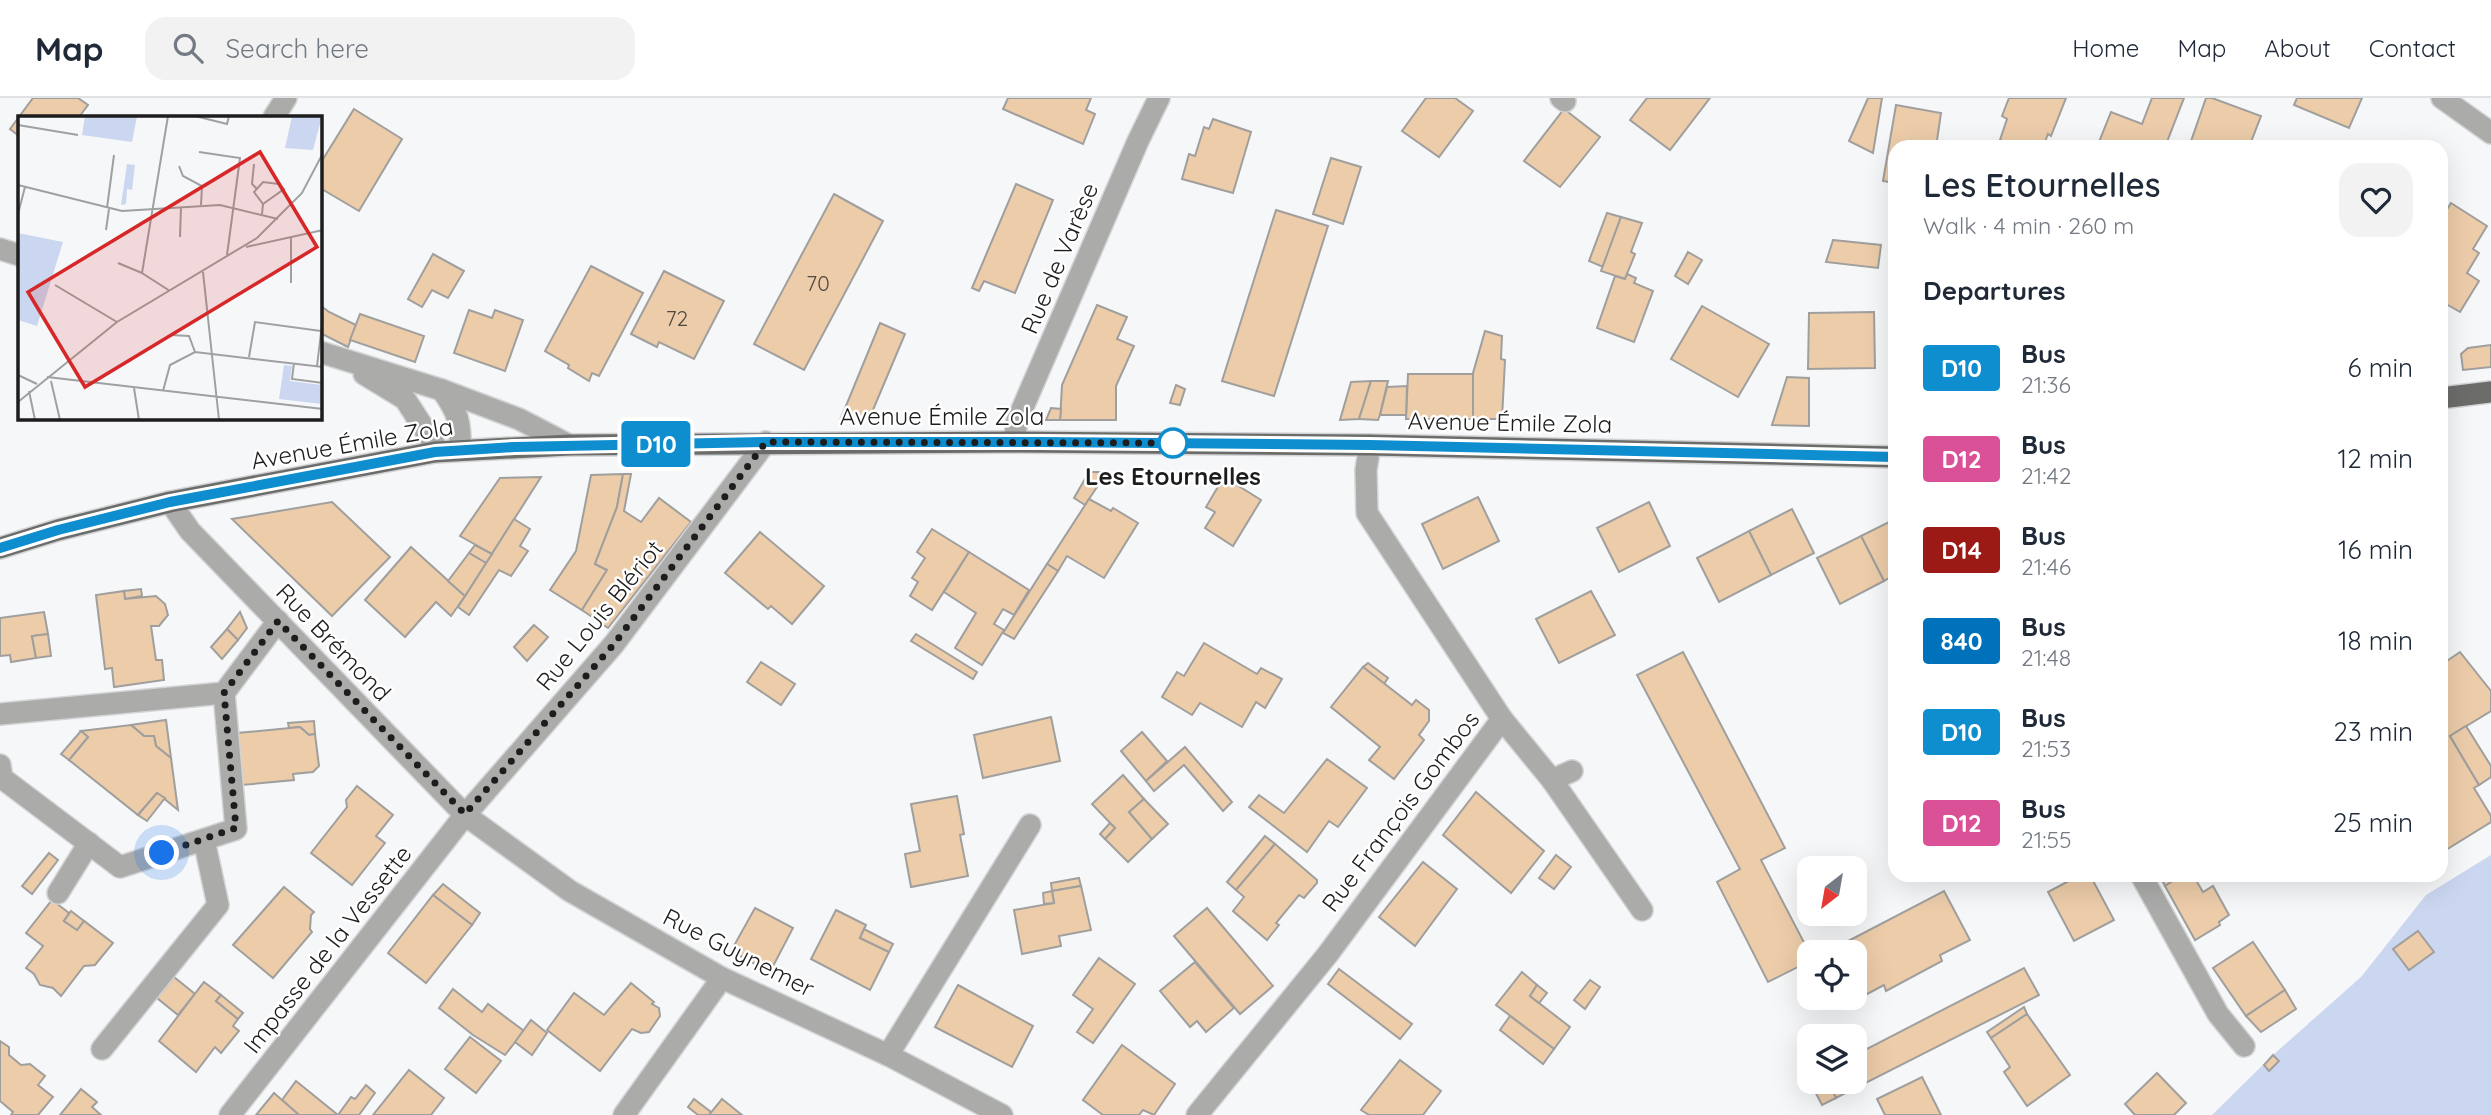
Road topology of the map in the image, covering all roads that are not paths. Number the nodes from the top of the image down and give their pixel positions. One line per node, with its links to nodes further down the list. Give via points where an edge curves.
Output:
1 (286, 98): 4 (street)
2 (1159, 98): 13 (street, Rue de Varèse, via 1017,421)
3 (2442, 98): 5 (street)
4 (275, 116)
5 (2491, 133)
6 (0, 249): 7 (street)
7 (18, 255)
8 (329, 355): 9 (street); 17 (street, via 405,399)
9 (442, 390): 14 (street, via 519,419); 16 (street, via 457,412)
10 (2491, 392): 11 (main road)
11 (2448, 397)
12 (766, 442): 13 (main road, Avenue Émile Zola); 14 (main road, Avenue Émile Zola); 28 (street, Rue Louis Blériot, via 614,644)
13 (1014, 442): 15 (main road, Avenue Émile Zola)
14 (569, 445): 16 (main road, Avenue Émile Zola)
15 (1370, 445): 18 (main road, Avenue Émile Zola); 24 (street, Rue François Gombos, via 1367,513)
16 (460, 450): 17 (main road, Avenue Émile Zola)
17 (435, 452): 19 (main road, Avenue Émile Zola)
18 (1888, 457)
19 (170, 502): 20 (main road, Avenue Émile Zola); 21 (street, Rue Brémond, via 190,531)
20 (0, 548)
21 (278, 621): 22 (street); 28 (street, Rue Brémond)
22 (224, 693): 23 (street); 30 (street, via 236,828)
23 (0, 714)
24 (1502, 719): 27 (street); 42 (street, Rue François Gombos, via 1328,954)
25 (0, 765): 31 (street, via 2,778)
26 (1572, 771): 27 (street)
27 (1552, 780): 34 (street)
28 (465, 814): 35 (street, Rue Guynemer, via 570,891); 39 (street, Impasse de la Vessette)
29 (1030, 825): 38 (street)
30 (204, 839): 31 (street, via 120,867); 37 (street, via 218,905)
31 (89, 844): 33 (street)
32 (2145, 882): 36 (street, via 2218,1014)
33 (58, 893)
34 (1642, 910)
35 (722, 978): 38 (street, Rue Guynemer); 40 (street)
36 (2244, 1046)
37 (102, 1049)
38 (888, 1055): 41 (street, Rue Guynemer)
39 (230, 1115)
40 (624, 1115)
41 (1002, 1115)
42 (1197, 1115)

